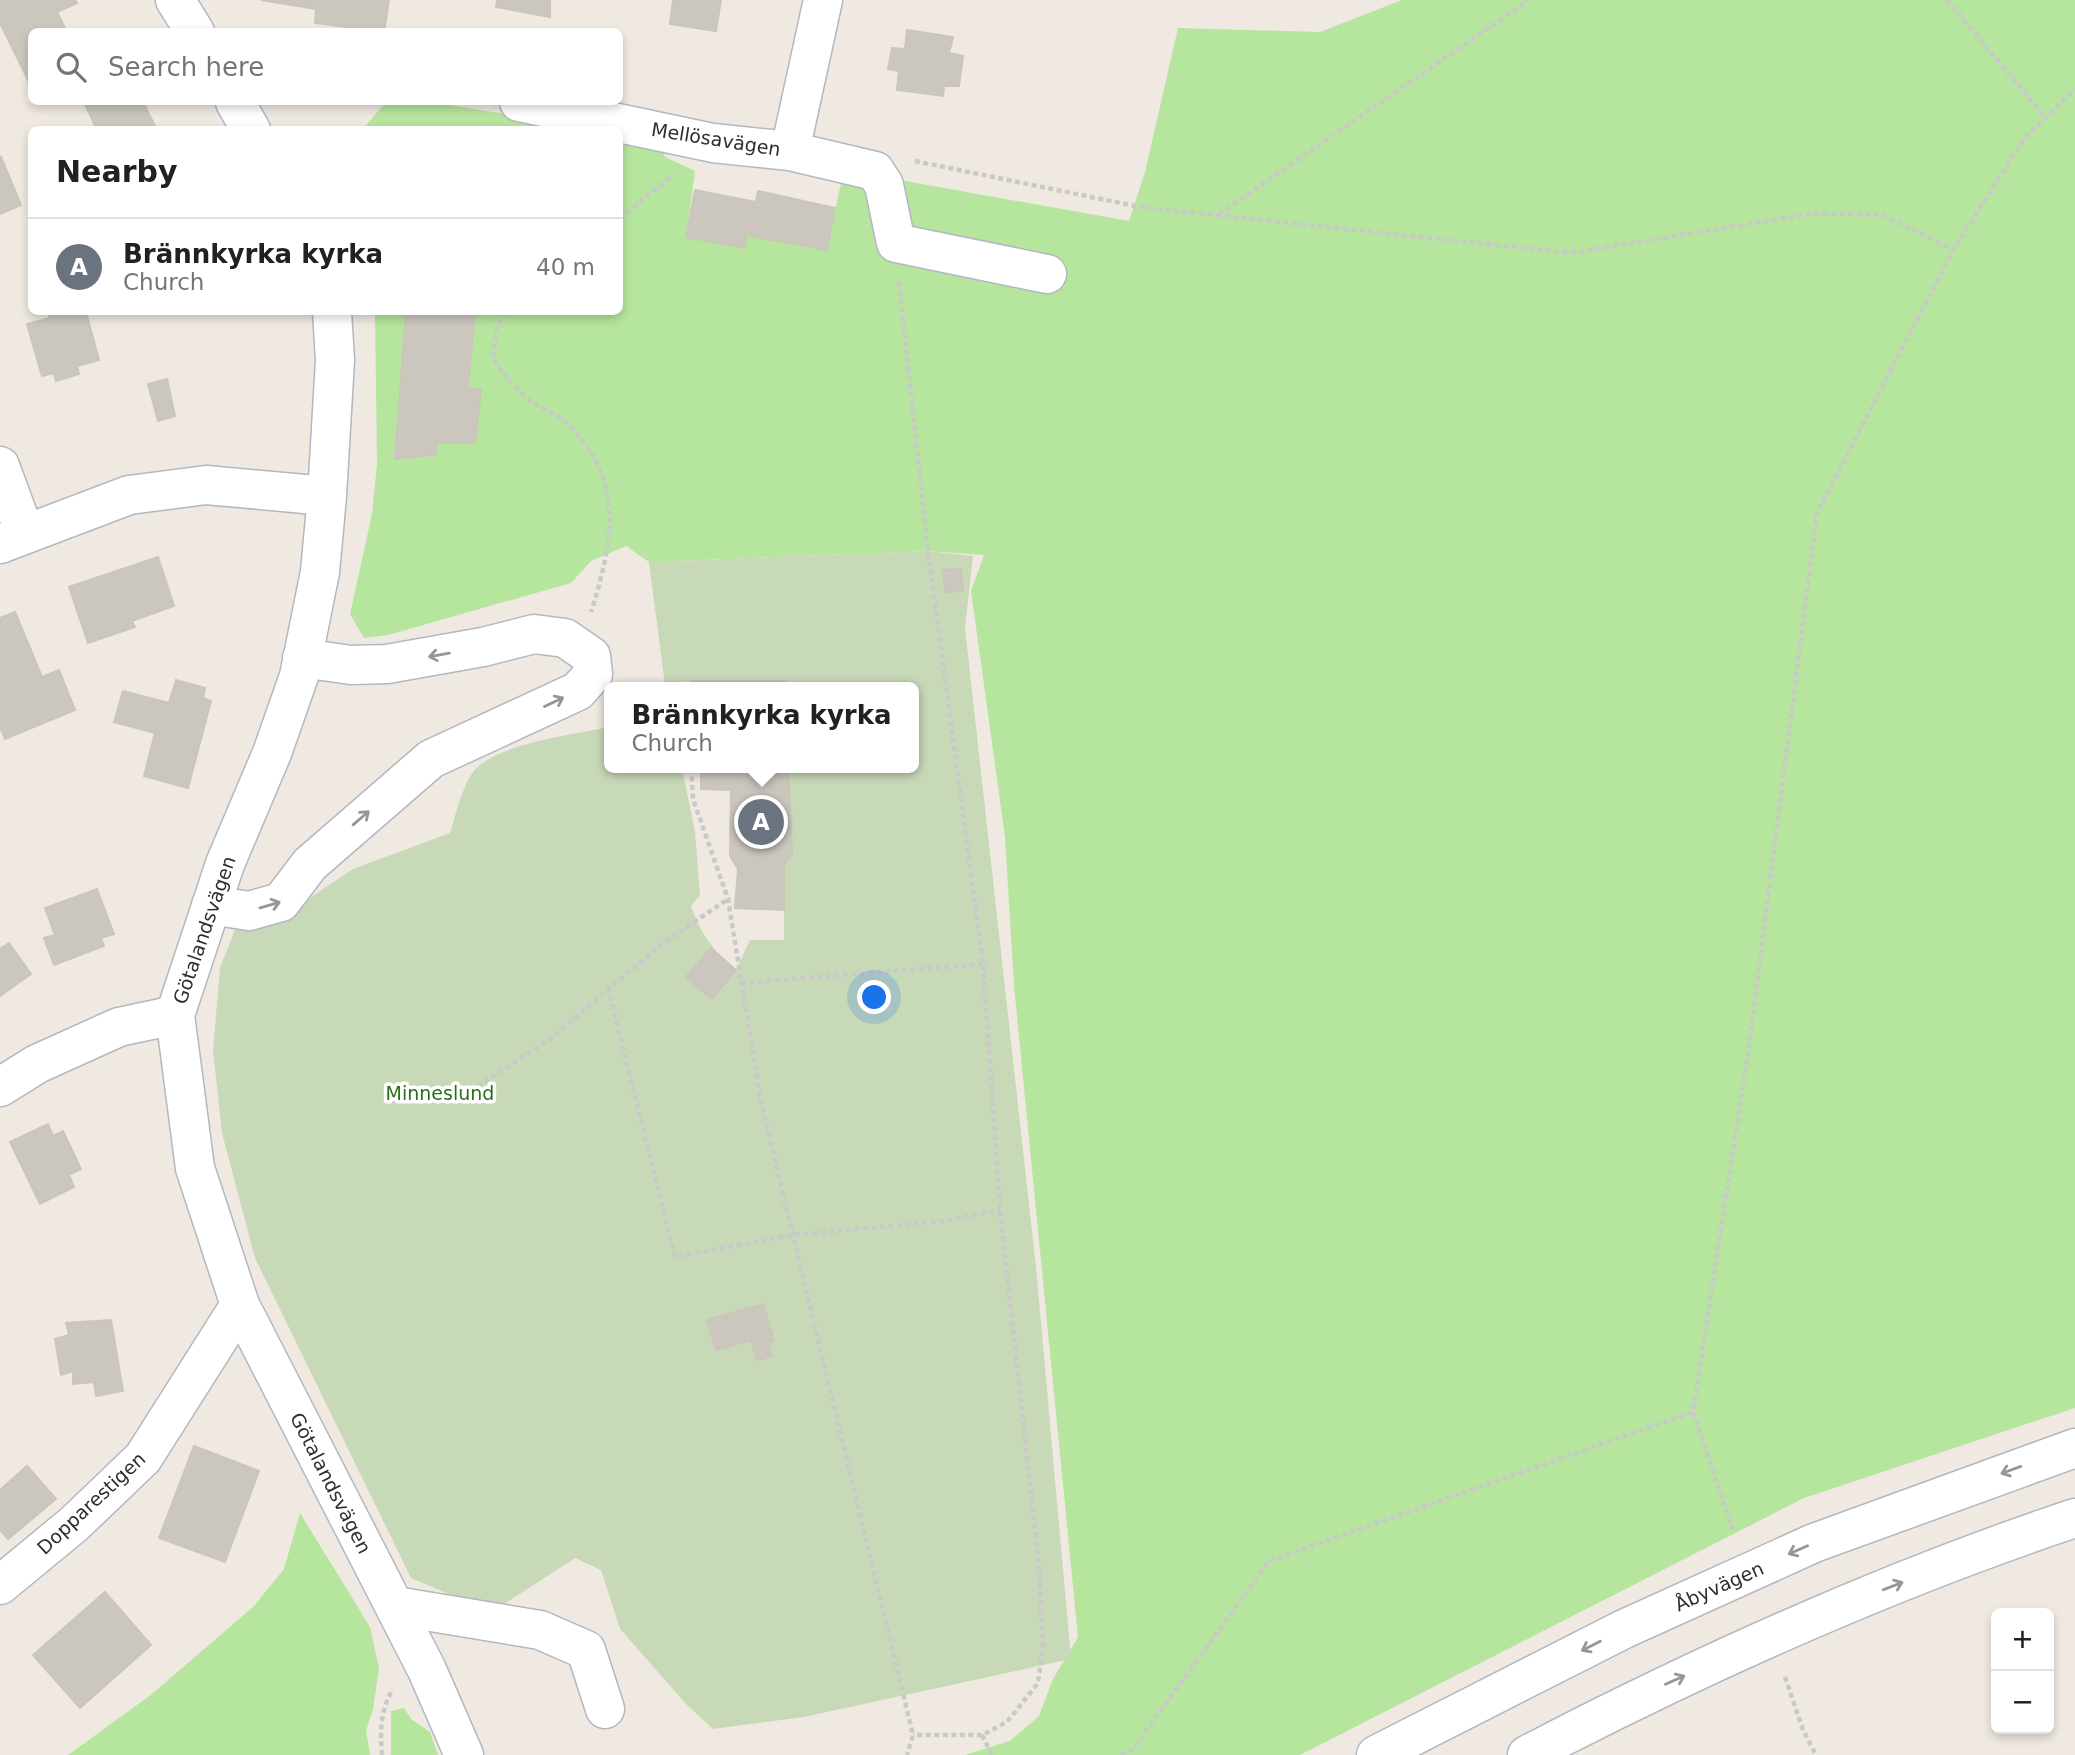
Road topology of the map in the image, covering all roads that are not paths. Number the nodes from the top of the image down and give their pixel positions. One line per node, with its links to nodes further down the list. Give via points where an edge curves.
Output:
1 (176, 0): 3 (street)
2 (823, 0): 7 (street)
3 (193, 28)
4 (237, 105): 6 (street)
5 (533, 105): 7 (street, Mellösavägen, via 713,143)
6 (249, 126)
7 (790, 151): 8 (street, Mellösavägen, via 875,171 884,185 897,243)
8 (1047, 274)
9 (332, 315): 11 (street, Götalandsvägen, via 335,360)
10 (0, 466): 12 (street)
11 (327, 496): 12 (street, via 206,485 129,495); 13 (street, Götalandsvägen, via 320,572)
12 (13, 539)
13 (302, 658): 14 (street, Götalandsvägen, via 272,752); 14 (street, one-way to 13, via 249,911 281,902 310,864 431,759 578,691 593,674 592,656 565,638 534,634 387,664 351,665)
14 (211, 905): 15 (street, Götalandsvägen)
15 (175, 1014): 16 (street, via 119,1027 37,1064); 17 (street, Götalandsvägen, via 195,1168)
16 (0, 1087)
17 (240, 1305): 20 (street, Dopparestigen, via 143,1458 75,1524); 21 (street, Götalandsvägen)
18 (2075, 1448): 24 (street, Åbyvägen, one-way to 24, via 1814,1543 1624,1629)
19 (2075, 1518): 25 (street, one-way to 19, via 1641,1696 1829,1611)
20 (0, 1585)
21 (395, 1606): 22 (street, via 540,1630 586,1650); 23 (street, Götalandsvägen)
22 (605, 1709)
23 (464, 1755)
24 (1376, 1755)
25 (1527, 1755)

